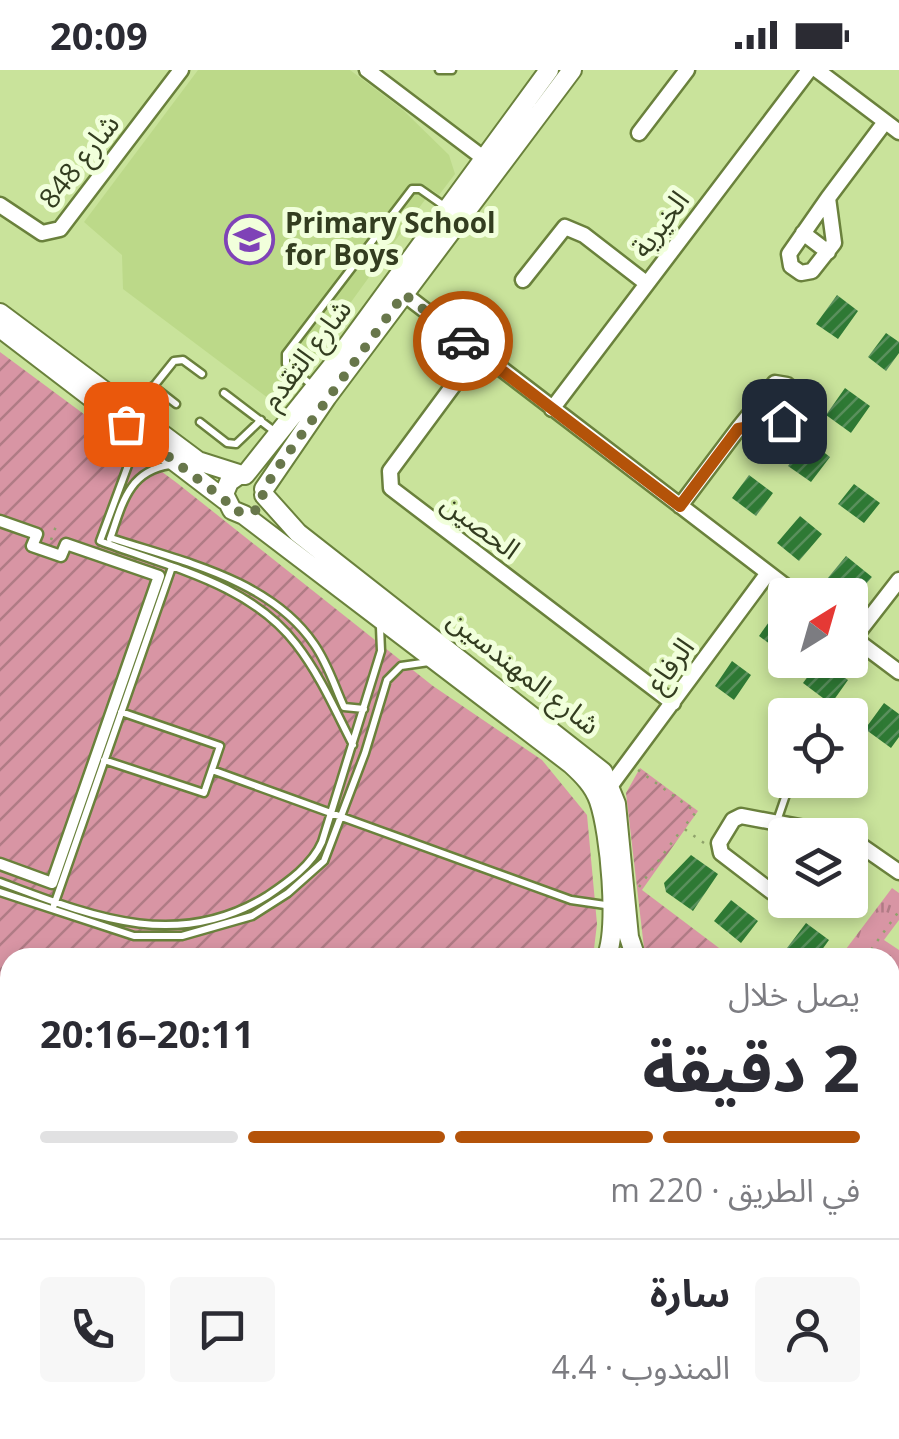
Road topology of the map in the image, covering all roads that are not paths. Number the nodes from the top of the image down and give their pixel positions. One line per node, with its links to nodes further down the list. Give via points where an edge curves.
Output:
1 (181, 70): 15 (street, شارع 848, via 60,229 42,233)
2 (367, 70): 13 (street)
3 (439, 70): 4 (lane)
4 (452, 70)
5 (549, 70): 13 (street, شارع التقدم)
6 (572, 70): 13 (street, شارع التقدم)
7 (686, 70): 12 (street)
8 (809, 70): 20 (street, الخيرية)
9 (817, 70): 10 (street)
10 (885, 122): 11 (street); 14 (street)
11 (899, 132)
12 (639, 133)
13 (491, 164): 16 (street, شارع التقدم)
14 (828, 198): 17 (street); 18 (street, via 836,235)
15 (0, 206)
16 (454, 213): 21 (street, شارع التقدم); 27 (lane, via 412,189 286,354 286,364)
17 (802, 233): 18 (street); 18 (street, via 789,254 795,270 812,271)
18 (828, 252)
19 (523, 280): 20 (street, via 565,227)
20 (646, 283): 31 (street, الخيرية)
21 (398, 289): 24 (street); 27 (street, شارع التقدم)
22 (0, 313): 33 (street)
23 (0, 328): 33 (street)
24 (478, 352): 31 (street); 55 (street, الحصين, via 390,471 392,488)
25 (202, 374): 26 (lane, via 174,361)
26 (153, 386): 30 (lane); 33 (lane)
27 (322, 392): 37 (street, شارع التقدم); 40 (street, شارع التقدم)
28 (224, 393): 34 (lane)
29 (762, 395): 32 (street); 32 (street, via 775,383 786,385 798,398); 36 (street)
30 (176, 404)
31 (552, 409): 42 (street)
32 (790, 414): 36 (street, via 777,424)
33 (130, 419): 38 (street); 39 (street, via 198,461); 45 (lane, via 132,449 100,542)
34 (261, 420): 35 (lane, via 236,444); 37 (lane)
35 (200, 422)
36 (738, 429): 42 (street)
37 (279, 434): 39 (street, شارع التقدم)
38 (178, 465): 41 (street); 45 (lane, via 150,470 132,483)
39 (242, 475): 40 (street, via 257,479); 41 (street, via 226,488)
40 (264, 492): 43 (street, via 256,512); 53 (street, شارع المهندسين, via 298,534)
41 (225, 500): 43 (street)
42 (680, 506): 47 (street)
43 (244, 514): 50 (street, شارع المهندسين)
44 (0, 521): 66 (street, via 37,534 32,546 62,556 66,544 159,576 52,883)
45 (110, 541): 46 (lane); 56 (lane, via 223,576 270,602 312,640 344,707)
46 (172, 567): 57 (lane); 58 (lane, via 232,592 278,624 316,674)
47 (768, 573): 48 (street); 55 (street, الرفاع)
48 (775, 578)
49 (899, 580): 51 (street)
50 (371, 612): 53 (street, شارع المهندسين); 56 (lane, via 382,645)
51 (868, 618)
52 (868, 649): 54 (street)
53 (437, 651): 61 (street, شارع المهندسين, via 586,755); 63 (lane, via 390,674); 71 (street, شارع المهندسين, via 592,786)
54 (899, 672)
55 (673, 703): 61 (street, الرفاع)
56 (364, 709): 58 (lane)
57 (121, 712): 59 (lane); 60 (lane, via 220,746)
58 (353, 744): 62 (lane)
59 (104, 760): 60 (lane, via 204,794); 72 (lane)
60 (212, 770): 62 (lane)
61 (611, 786): 71 (street, شارع المهندسين)
62 (332, 814): 63 (lane); 72 (lane, via 318,851 300,870 246,908 202,924 134,926)
63 (341, 817): 71 (lane, via 571,900); 72 (lane, via 319,867 270,906 226,927 134,936)
64 (768, 821): 69 (street, via 738,816 719,849)
65 (868, 850): 67 (street)
66 (0, 864)
67 (899, 872)
68 (0, 882): 72 (lane)
69 (768, 889)
70 (0, 892): 72 (lane)
71 (618, 904): 73 (street, شارع المهندسين); 74 (street, شارع المهندسين)
72 (53, 907)
73 (608, 948)
74 (632, 948)

